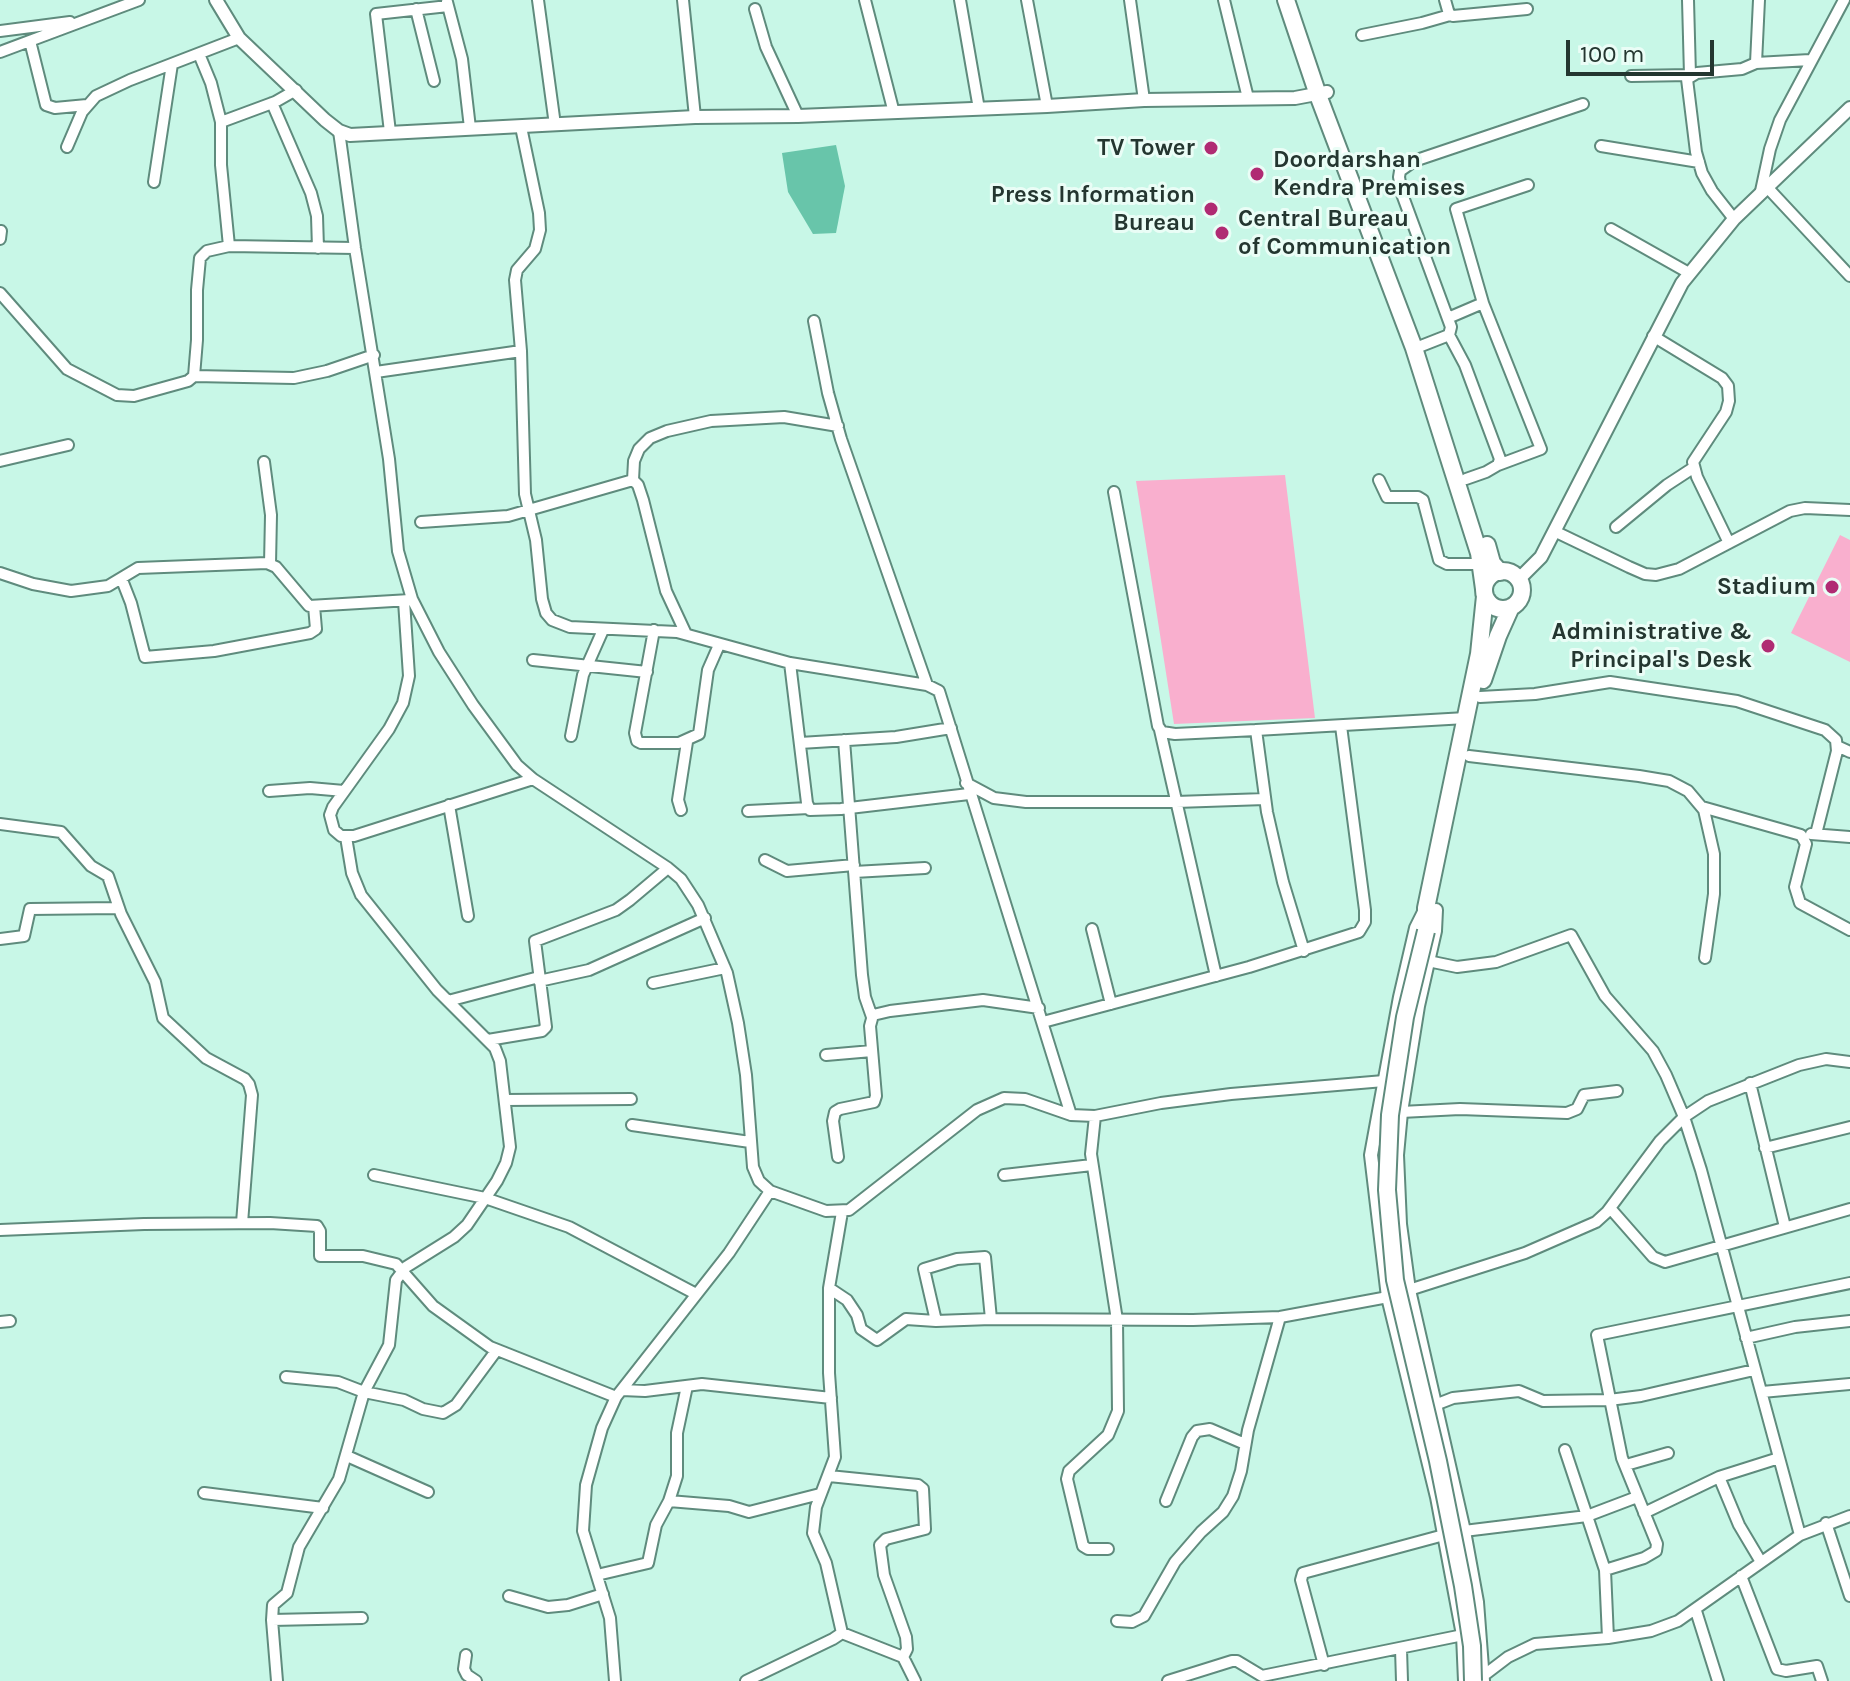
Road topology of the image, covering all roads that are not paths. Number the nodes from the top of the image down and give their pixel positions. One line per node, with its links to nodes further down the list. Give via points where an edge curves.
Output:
1 (139, 0): 18 (street)
2 (216, 0): 27 (street)
3 (538, 0): 51 (street)
4 (683, 0): 49 (street)
5 (879, 0): 16 (street)
6 (960, 0): 46 (street)
7 (1027, 0): 44 (street)
8 (1130, 0): 40 (street)
9 (1224, 0): 39 (street)
10 (1286, 0): 38 (main road)
11 (1296, 0): 38 (main road)
12 (1445, 0): 23 (street)
13 (1688, 0): 34 (street)
14 (1759, 0): 32 (street)
15 (1844, 0): 31 (street)
16 (866, 1): 47 (street)
17 (447, 3): 20 (street); 53 (street, via 462,59)
18 (114, 5): 24 (street)
19 (1500, 6): 22 (street); 23 (street)
20 (416, 9): 36 (street); 55 (street, via 376,14)
21 (755, 9): 48 (street)
22 (1527, 9)
23 (1450, 15): 26 (street)
24 (76, 22): 25 (street); 28 (street)
25 (0, 31)
26 (1362, 35)
27 (239, 38): 30 (street); 37 (street)
28 (30, 41): 29 (street); 43 (street, via 46,105)
29 (0, 52)
30 (199, 54): 33 (street); 50 (street)
31 (1810, 60): 32 (street); 61 (street, via 1780,120)
32 (1756, 63): 34 (street)
33 (172, 64): 43 (street, via 107,89); 59 (street)
34 (1690, 75): 35 (street); 58 (street, via 1687,85)
35 (1631, 76)
36 (434, 81)
37 (296, 90): 41 (street); 54 (street)
38 (1323, 94): 39 (street); 77 (main road); 99 (main road, via 1414,348)
39 (1248, 98): 40 (street)
40 (1144, 100): 44 (street)
41 (272, 103): 50 (street); 67 (street, via 311,193)
42 (1583, 104): 73 (street, via 1414,161 1400,171 1402,194)
43 (87, 105): 57 (street)
44 (1047, 106): 46 (street)
45 (1850, 108): 61 (street)
46 (979, 109): 47 (street)
47 (894, 113): 48 (street)
48 (798, 116): 49 (street)
49 (695, 117): 51 (street)
50 (221, 122): 66 (street)
51 (555, 125): 52 (street)
52 (521, 127): 53 (street); 78 (street, via 540,230 535,249 516,276)
53 (470, 128): 55 (street)
54 (339, 131): 55 (street); 68 (street)
55 (390, 132)
56 (1601, 146): 58 (street)
57 (67, 147)
58 (1699, 162): 62 (street, via 1712,191)
59 (154, 182)
60 (1528, 185): 72 (street, via 1456,209)
61 (1764, 189): 62 (street); 70 (street)
62 (1734, 219): 69 (street)
63 (1611, 229): 69 (street)
64 (1, 231): 65 (street)
65 (0, 239)
66 (229, 246): 67 (street); 81 (street, via 200,258)
67 (318, 248): 68 (street)
68 (355, 248): 79 (street)
69 (1689, 273): 76 (street)
70 (1850, 276)
71 (0, 293): 81 (street, via 67,369 117,395 145,393)
72 (1483, 303): 73 (street); 86 (street, via 1541,449)
73 (1448, 318): 75 (street)
74 (814, 321): 82 (street)
75 (1449, 335): 77 (street); 86 (street, via 1465,365)
76 (1653, 336): 87 (street, via 1728,386 1726,412 1695,456); 96 (street)
77 (1421, 346): 88 (main road)
78 (521, 351): 80 (street); 92 (street)
79 (374, 355): 80 (street); 81 (street, via 294,378)
80 (376, 372): 105 (street)
81 (194, 376)
82 (838, 426): 89 (street, via 784,417 711,421 667,431 639,449); 116 (street)
83 (68, 445): 84 (street)
84 (0, 461)
85 (264, 462): 98 (street)
86 (1498, 465): 88 (street)
87 (1693, 468): 95 (street); 97 (street)
88 (1466, 479): 100 (main road, via 1492,563)
89 (633, 480): 92 (street); 110 (street, via 666,591)
90 (1379, 480): 99 (street, via 1387,497 1423,500 1439,560)
91 (1114, 492): 121 (street)
92 (527, 510): 94 (street, via 503,517); 108 (street, via 546,613 559,624)
93 (1849, 511): 97 (street, via 1799,508)
94 (421, 522)
95 (1616, 527)
96 (1554, 531): 97 (street, via 1650,575 1679,569); 103 (street, via 1541,557)
97 (1729, 543)
98 (270, 564): 102 (street, via 145,567 133,569); 106 (street, via 306,604)
99 (1481, 564): 104 (main road)
100 (1500, 572): 103 (main road); 104 (main road, via 1489,577)
101 (0, 573): 102 (street, via 71,591)
102 (122, 580): 106 (street, via 145,657 310,633 316,629)
103 (1518, 580): 107 (main road, via 1520,598)
104 (1484, 592): 107 (main road, via 1492,606); 118 (main road, via 1482,640)
105 (408, 600): 106 (street); 130 (street, via 473,705); 133 (street, via 409,676 403,703)
106 (314, 606)
107 (1511, 607): 117 (main road)
108 (603, 630): 109 (street); 114 (street)
109 (654, 630): 110 (street); 115 (street)
110 (686, 634): 111 (street)
111 (719, 645): 113 (street); 125 (street, via 708,670 702,730)
112 (533, 660): 114 (street)
113 (790, 663): 116 (street); 126 (street)
114 (588, 666): 115 (street); 123 (street)
115 (647, 672): 125 (street, via 637,741)
116 (927, 685): 120 (street, via 942,696)
117 (1480, 697): 127 (street, via 1604,683 1649,687 1744,703 1825,730); 129 (main road)
118 (1466, 718): 119 (street); 152 (main road)
119 (1341, 726): 122 (street); 158 (street, via 1365,922 1353,936)
120 (951, 728): 124 (street); 131 (street)
121 (1160, 730): 122 (street); 135 (street)
122 (1256, 730): 134 (street)
123 (571, 736)
124 (844, 740): 126 (street); 139 (street)
125 (687, 742): 140 (street)
126 (800, 743): 138 (street)
127 (1837, 746): 128 (street); 143 (street)
128 (1850, 752)
129 (1469, 756): 137 (street, via 1669,781); 152 (main road)
130 (533, 779): 136 (street); 148 (street)
131 (968, 788): 135 (street, via 1026,802); 139 (street); 167 (street)
132 (269, 791): 133 (street)
133 (344, 791): 145 (street, via 330,815 334,830)
134 (1265, 799): 135 (street); 158 (street)
135 (1176, 802): 162 (street)
136 (449, 805): 145 (street); 153 (street)
137 (1702, 807): 144 (street); 159 (street, via 1715,877)
138 (809, 808): 139 (street); 141 (street)
139 (849, 808): 150 (street)
140 (681, 810)
141 (748, 811)
142 (0, 824): 151 (street, via 61,832 91,866 108,876)
143 (1816, 834): 144 (street); 146 (street)
144 (1801, 835): 156 (street, via 1806,844 1795,887 1800,903)
145 (346, 837): 165 (street, via 361,895)
146 (1850, 837)
147 (765, 860): 150 (street, via 787,871)
148 (668, 868): 154 (street, via 690,891); 163 (street, via 616,910 537,939)
149 (925, 868): 150 (street)
150 (854, 869): 168 (street, via 862,975)
151 (119, 908): 157 (street, via 30,909 24,936); 198 (street, via 155,982 163,1018 201,1054 245,1079 252,1089)
152 (1431, 909): 160 (street, via 1435,931); 174 (street, via 1416,928); 267 (main road, bridge, via 1405,1017 1387,1138 1387,1190 1396,1289 1460,1570)
153 (468, 916)
154 (705, 918): 161 (street); 163 (street, via 589,970)
155 (1092, 929): 166 (street)
156 (1850, 930)
157 (0, 939)
158 (1304, 951): 162 (street)
159 (1705, 958)
160 (1428, 961): 179 (street); 182 (street, via 1457,967 1496,962 1571,935 1605,996 1653,1051)
161 (725, 968): 164 (street); 185 (street, via 746,1075)
162 (1216, 976): 166 (street)
163 (539, 979): 165 (street); 170 (street, via 544,1029)
164 (653, 983)
165 (448, 1001): 170 (street)
166 (1111, 1004): 169 (street)
167 (1039, 1008): 168 (street, via 963,1001); 169 (street)
168 (872, 1017): 171 (street)
169 (1043, 1022): 180 (street)
170 (488, 1040): 178 (street, via 500,1061)
171 (872, 1051): 172 (street); 187 (street, via 875,1100 835,1112)
172 (826, 1055)
173 (1850, 1062): 175 (street, via 1812,1061)
174 (1384, 1081): 181 (street, via 1231,1094); 190 (street)
175 (1750, 1083): 182 (street); 186 (street)
176 (1617, 1091): 179 (street, via 1584,1095 1577,1109 1567,1113)
177 (631, 1099): 178 (street)
178 (505, 1100): 194 (street, via 508,1156)
179 (1401, 1112): 189 (street)
180 (1071, 1115): 181 (street); 197 (street, via 1025,1099 995,1101)
181 (1095, 1116): 188 (street)
182 (1684, 1117): 195 (street); 201 (street)
183 (632, 1125): 185 (street)
184 (1850, 1127): 186 (street)
185 (750, 1142): 193 (street, via 756,1175)
186 (1765, 1148): 199 (street)
187 (838, 1157)
188 (1092, 1165): 192 (street); 211 (street)
189 (1398, 1169): 190 (street); 205 (street)
190 (1373, 1171): 207 (street)
191 (374, 1175): 194 (street)
192 (1004, 1175)
193 (770, 1191): 197 (street); 206 (street)
194 (485, 1198): 202 (street, via 454,1237); 206 (street, via 576,1230)
195 (1610, 1208): 201 (street, via 1660,1262); 205 (street, via 1596,1222 1548,1244)
196 (1850, 1209): 199 (street)
197 (842, 1212): 204 (street)
198 (242, 1223): 200 (street); 202 (street, via 317,1226 320,1256 374,1258)
199 (1785, 1227): 201 (street)
200 (0, 1230)
201 (1724, 1247): 208 (street)
202 (403, 1270): 215 (street, via 433,1306); 220 (street, via 394,1287 389,1345)
203 (1850, 1283): 208 (street)
204 (829, 1288): 212 (street, via 847,1300 861,1329 877,1340 906,1319); 223 (street)
205 (1409, 1290): 225 (street)
206 (696, 1294): 222 (street)
207 (1388, 1297): 209 (street); 246 (street)
208 (1739, 1307): 214 (street); 224 (street, via 1597,1335)
209 (1280, 1317): 211 (street); 226 (street)
210 (991, 1319): 211 (street); 212 (street); 212 (street, via 985,1257 924,1269)
211 (1117, 1320): 248 (street, via 1119,1399 1114,1426 1067,1479 1083,1546)
212 (936, 1321)
213 (1850, 1321): 214 (street)
214 (1746, 1338): 216 (street)
215 (496, 1351): 220 (street, via 448,1412); 222 (street)
216 (1754, 1370): 221 (street); 224 (street)
217 (286, 1377): 220 (street, via 338,1382)
218 (1850, 1384): 221 (street)
219 (687, 1386): 222 (street); 223 (street); 238 (street, via 677,1433 677,1476)
220 (364, 1392): 229 (street)
221 (1762, 1392): 230 (street)
222 (619, 1393): 251 (street, via 602,1428 583,1502 584,1538)
223 (831, 1398): 232 (street, via 836,1450)
224 (1609, 1400): 225 (street, via 1543,1401 1519,1391); 231 (street)
225 (1435, 1405): 245 (street)
226 (1245, 1444): 239 (street, via 1210,1429 1197,1431); 259 (street, via 1238,1483 1223,1512 1175,1562 1144,1616)
227 (1565, 1450): 242 (street)
228 (1668, 1453): 231 (street)
229 (347, 1456): 234 (street); 240 (street)
230 (1779, 1458): 233 (street); 247 (street)
231 (1626, 1465): 237 (street)
232 (829, 1476): 236 (street); 265 (street, via 918,1485 924,1490 925,1529 880,1545 888,1590 906,1637)
233 (1719, 1477): 241 (street); 249 (street)
234 (428, 1492)
235 (204, 1493): 240 (street)
236 (820, 1494): 238 (street, via 749,1512); 260 (street, via 813,1533 826,1563)
237 (1637, 1497): 241 (street); 242 (street)
238 (669, 1501): 251 (street, via 656,1525 648,1563)
239 (1166, 1501)
240 (323, 1508): 258 (street, via 299,1547 287,1593 273,1605)
241 (1644, 1513): 250 (street, via 1656,1551)
242 (1587, 1516): 245 (street); 250 (street)
243 (1850, 1516): 244 (street)
244 (1826, 1523): 247 (street); 255 (street)
245 (1464, 1531): 267 (street, via 1477,1602)
246 (1444, 1535): 261 (street); 266 (street, via 1303,1573)
247 (1800, 1535): 249 (street)
248 (1108, 1549)
249 (1761, 1562): 252 (street)
250 (1605, 1570): 262 (street)
251 (597, 1575): 253 (street)
252 (1741, 1576): 256 (street); 277 (street, via 1777,1669 1817,1666)
253 (603, 1594): 254 (street, via 548,1607); 271 (street)
254 (509, 1596)
255 (1850, 1596)
256 (1696, 1611): 262 (street, via 1664,1627); 276 (street)
257 (362, 1618): 258 (street)
258 (272, 1620): 269 (street)
259 (1117, 1621)
260 (842, 1633): 265 (street); 272 (street)
261 (1463, 1635): 263 (street); 267 (street)
262 (1608, 1638): 267 (street, via 1535,1644)
263 (1401, 1649): 266 (street); 275 (street)
264 (466, 1655): 270 (street, via 465,1672)
265 (903, 1657): 273 (street)
266 (1324, 1665): 268 (street)
267 (1474, 1678)
268 (1262, 1679): 274 (street, via 1232,1661)
269 (277, 1681)
270 (476, 1681)
271 (615, 1681)
272 (746, 1681)
273 (915, 1681)
274 (1168, 1681)
275 (1402, 1681)
276 (1718, 1681)
277 (1822, 1681)

